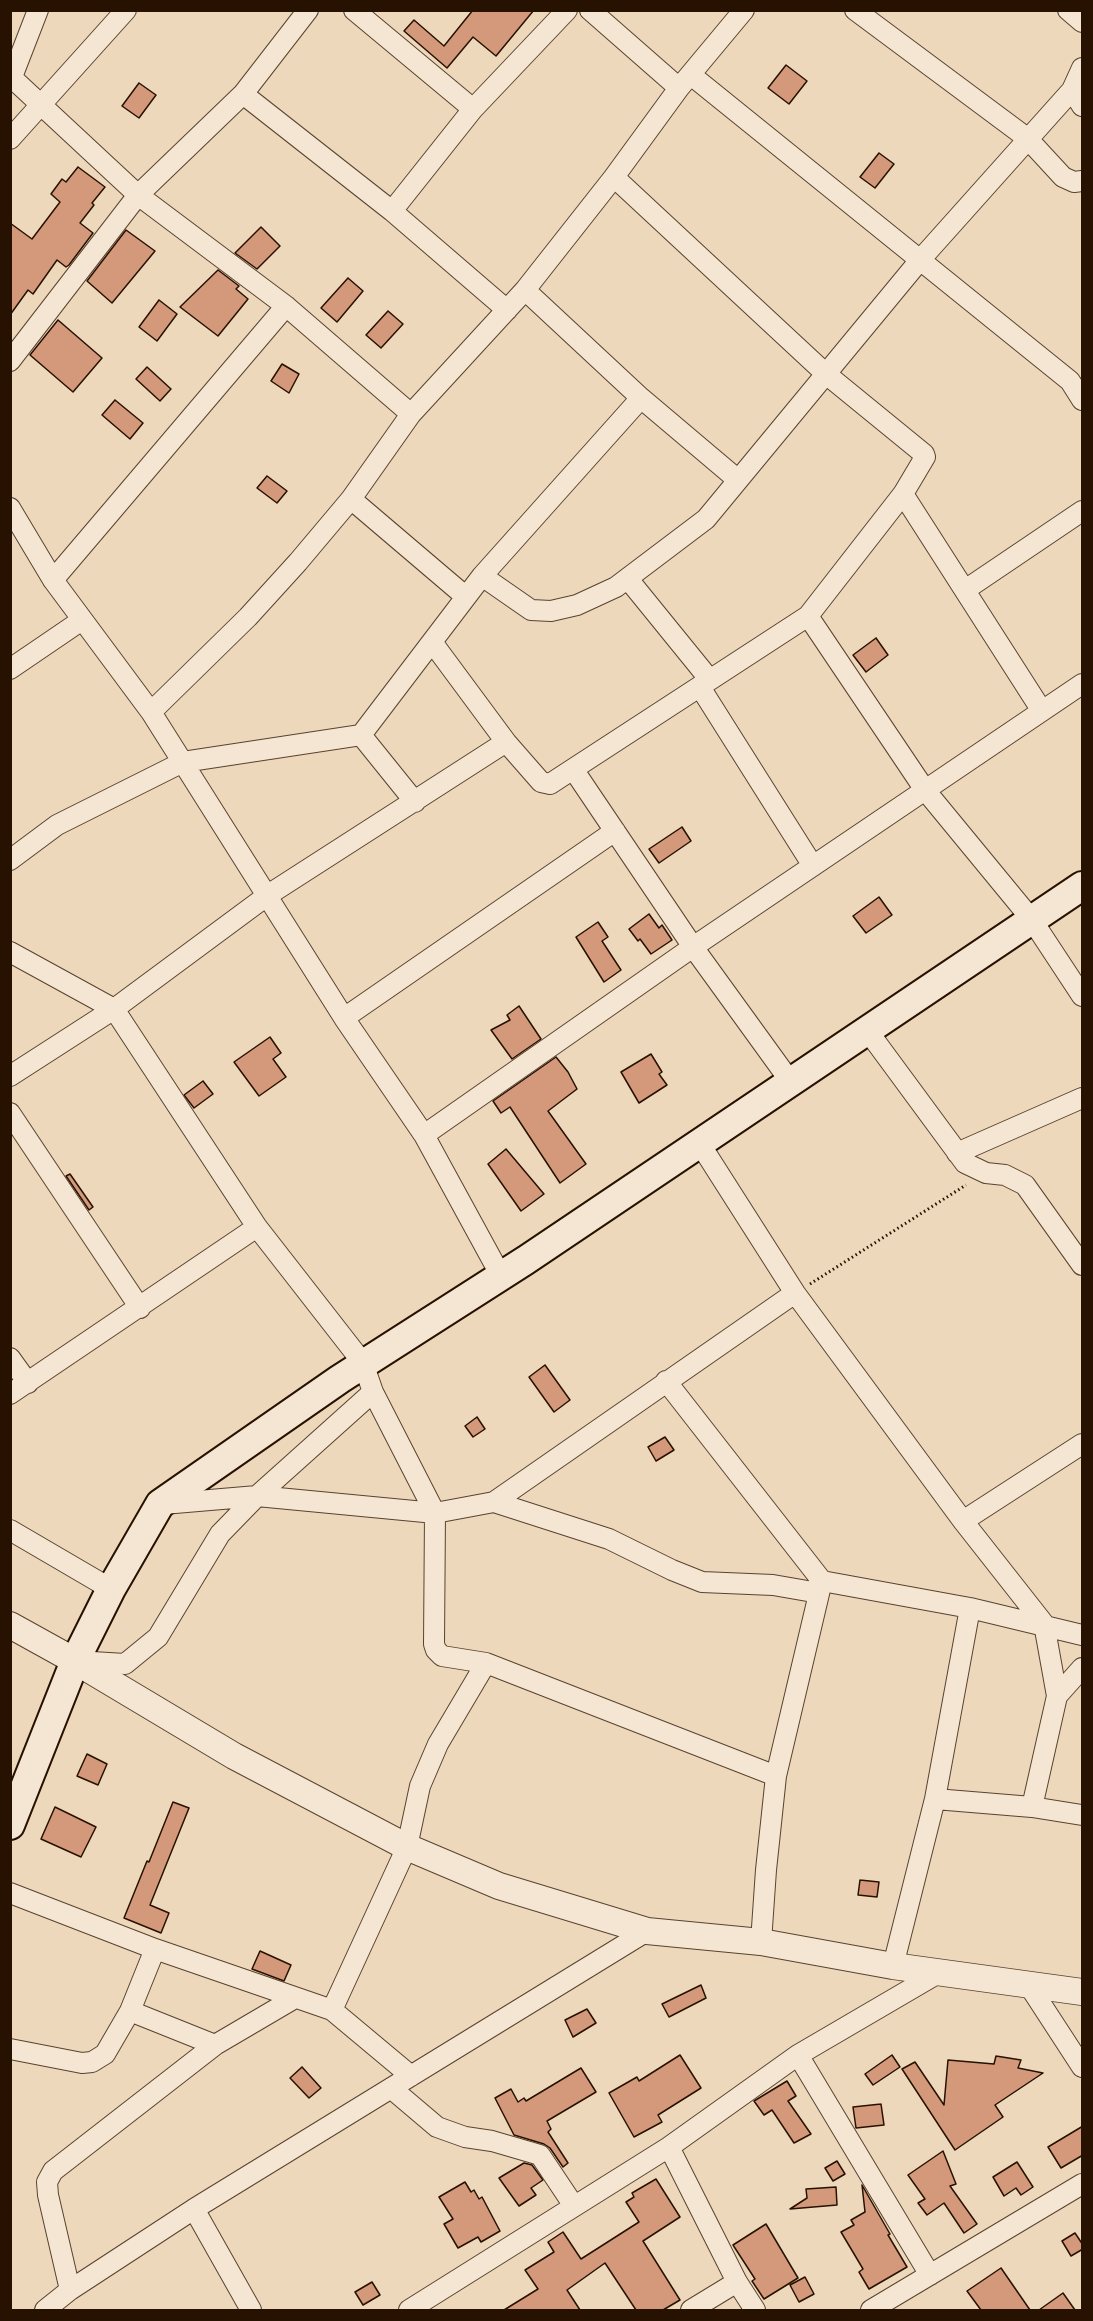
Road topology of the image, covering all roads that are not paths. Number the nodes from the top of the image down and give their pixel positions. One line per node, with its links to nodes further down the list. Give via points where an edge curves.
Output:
1 (38, 10): 12 (street)
2 (126, 10): 16 (street)
3 (308, 10): 14 (street)
4 (354, 10): 17 (street)
5 (567, 10): 17 (street)
6 (590, 10): 13 (street)
7 (744, 10): 13 (street)
8 (855, 10): 18 (street)
9 (1068, 10): 10 (street)
10 (1083, 22)
11 (1083, 68): 15 (street)
12 (11, 76): 16 (street)
13 (685, 82): 20 (street); 24 (street)
14 (243, 94): 22 (street); 23 (street)
15 (1077, 98): 18 (street)
16 (41, 106): 19 (street); 22 (street)
17 (473, 110): 23 (street)
18 (1027, 138): 21 (street, via 1063,177); 24 (street)
19 (10, 139)
20 (614, 177): 25 (street); 29 (street)
21 (1083, 181)
22 (138, 195): 26 (street); 28 (street)
23 (392, 211): 27 (street)
24 (920, 260): 29 (street); 30 (street)
25 (525, 290): 27 (street); 31 (street)
26 (286, 306): 33 (street); 41 (street)
27 (507, 310): 33 (street)
28 (10, 361)
29 (826, 374): 34 (street); 35 (street, via 924,453 924,461)
30 (1076, 376): 32 (street)
31 (641, 398): 34 (street); 39 (street)
32 (1083, 400)
33 (411, 414): 36 (street)
34 (738, 480): 40 (street, via 706,519)
35 (903, 494): 42 (street); 44 (street)
36 (351, 499): 43 (street); 51 (street, via 248,617)
37 (10, 508): 41 (street)
38 (1083, 511): 42 (street)
39 (482, 576): 40 (street, via 531,610 551,611 578,605); 43 (street)
40 (628, 579): 48 (street)
41 (53, 580): 45 (street)
42 (965, 590): 50 (street)
43 (465, 596): 46 (street)
44 (808, 616): 48 (street); 56 (street)
45 (82, 620): 47 (street); 51 (street)
46 (432, 642): 52 (street); 53 (street)
47 (10, 669)
48 (705, 684): 55 (street); 60 (street)
49 (1083, 684): 50 (street)
50 (1042, 711): 56 (street)
51 (151, 712): 54 (street)
52 (361, 735): 54 (street); 57 (street)
53 (506, 742): 55 (street, via 545,784); 57 (street)
54 (183, 762): 59 (street, via 57,825); 62 (street)
55 (573, 769): 58 (street)
56 (925, 790): 60 (street); 63 (street)
57 (415, 802): 62 (street)
58 (615, 831): 64 (street); 68 (street)
59 (10, 860)
60 (813, 866): 64 (street)
61 (1083, 886): 63 (main road)
62 (268, 895): 67 (street); 68 (street)
63 (1032, 920): 66 (street); 69 (main road)
64 (693, 947): 71 (street); 74 (street)
65 (10, 952): 67 (street)
66 (1083, 996)
67 (114, 1009): 70 (street); 77 (street)
68 (344, 1018): 74 (street)
69 (867, 1030): 71 (main road); 76 (street)
70 (10, 1076)
71 (790, 1081): 75 (main road)
72 (1083, 1098): 76 (street)
73 (10, 1113): 81 (street)
74 (424, 1135): 79 (street)
75 (700, 1144): 79 (main road); 80 (street)
76 (957, 1153): 78 (street, via 965,1163 1024,1185)
77 (257, 1227): 81 (street); 83 (street)
78 (1083, 1265)
79 (501, 1276): 83 (main road)
80 (795, 1293): 84 (street); 93 (street)
81 (140, 1308): 85 (street)
82 (10, 1358): 85 (street)
83 (363, 1364): 86 (street); 91 (main road)
84 (666, 1381): 90 (street); 95 (street)
85 (28, 1383): 87 (street)
86 (373, 1392): 89 (street); 92 (street)
87 (10, 1394)
88 (1083, 1444): 93 (street)
89 (256, 1496): 91 (street); 92 (street); 101 (street, via 220,1534 158,1637 125,1664)
90 (494, 1502): 92 (street); 95 (street, via 609,1539 702,1582)
91 (160, 1504): 96 (main road)
92 (435, 1513): 102 (street, via 436,1650 442,1656)
93 (963, 1521): 98 (street)
94 (10, 1530): 96 (street)
95 (820, 1587): 97 (street); 105 (street)
96 (111, 1589): 101 (main road)
97 (970, 1608): 98 (street); 106 (street)
98 (1044, 1624): 100 (street); 104 (street)
99 (10, 1625): 101 (street)
100 (1083, 1635)
101 (75, 1661): 109 (main road); 110 (street, via 234,1756)
102 (486, 1663): 105 (street); 110 (street, via 438,1744 420,1786)
103 (1083, 1668): 104 (street)
104 (1057, 1696): 107 (street)
105 (776, 1776): 113 (street)
106 (935, 1799): 107 (street); 115 (street)
107 (1032, 1807): 108 (street)
108 (1083, 1815)
109 (10, 1825)
110 (407, 1847): 112 (street, via 499,1886); 120 (street)
111 (10, 1893): 114 (street)
112 (647, 1931): 113 (street); 126 (street)
113 (761, 1942): 115 (street)
114 (155, 1949): 119 (street); 121 (street)
115 (893, 1965): 116 (street)
116 (940, 1972): 117 (street); 124 (street)
117 (1028, 1984): 118 (street); 125 (street)
118 (1083, 1992)
119 (295, 1998): 120 (street); 122 (street)
120 (332, 2010): 126 (street)
121 (130, 2011): 122 (street); 123 (street, via 105,2054 92,2062)
122 (215, 2045): 134 (street, via 53,2171 47,2182 48,2195)
123 (10, 2049)
124 (798, 2055): 128 (street); 132 (street)
125 (1083, 2067)
126 (411, 2076): 127 (street)
127 (391, 2088): 130 (street, via 437,2127 540,2156); 131 (street)
128 (669, 2147): 130 (street); 133 (street)
129 (1083, 2184): 132 (street)
130 (574, 2206): 137 (street)
131 (194, 2209): 134 (street); 136 (street)
132 (930, 2275): 140 (street)
133 (738, 2282): 138 (street); 139 (street)
134 (70, 2290): 135 (street)
135 (45, 2310)
136 (251, 2310)
137 (410, 2310)
138 (691, 2310)
139 (755, 2310)
140 (870, 2310)

